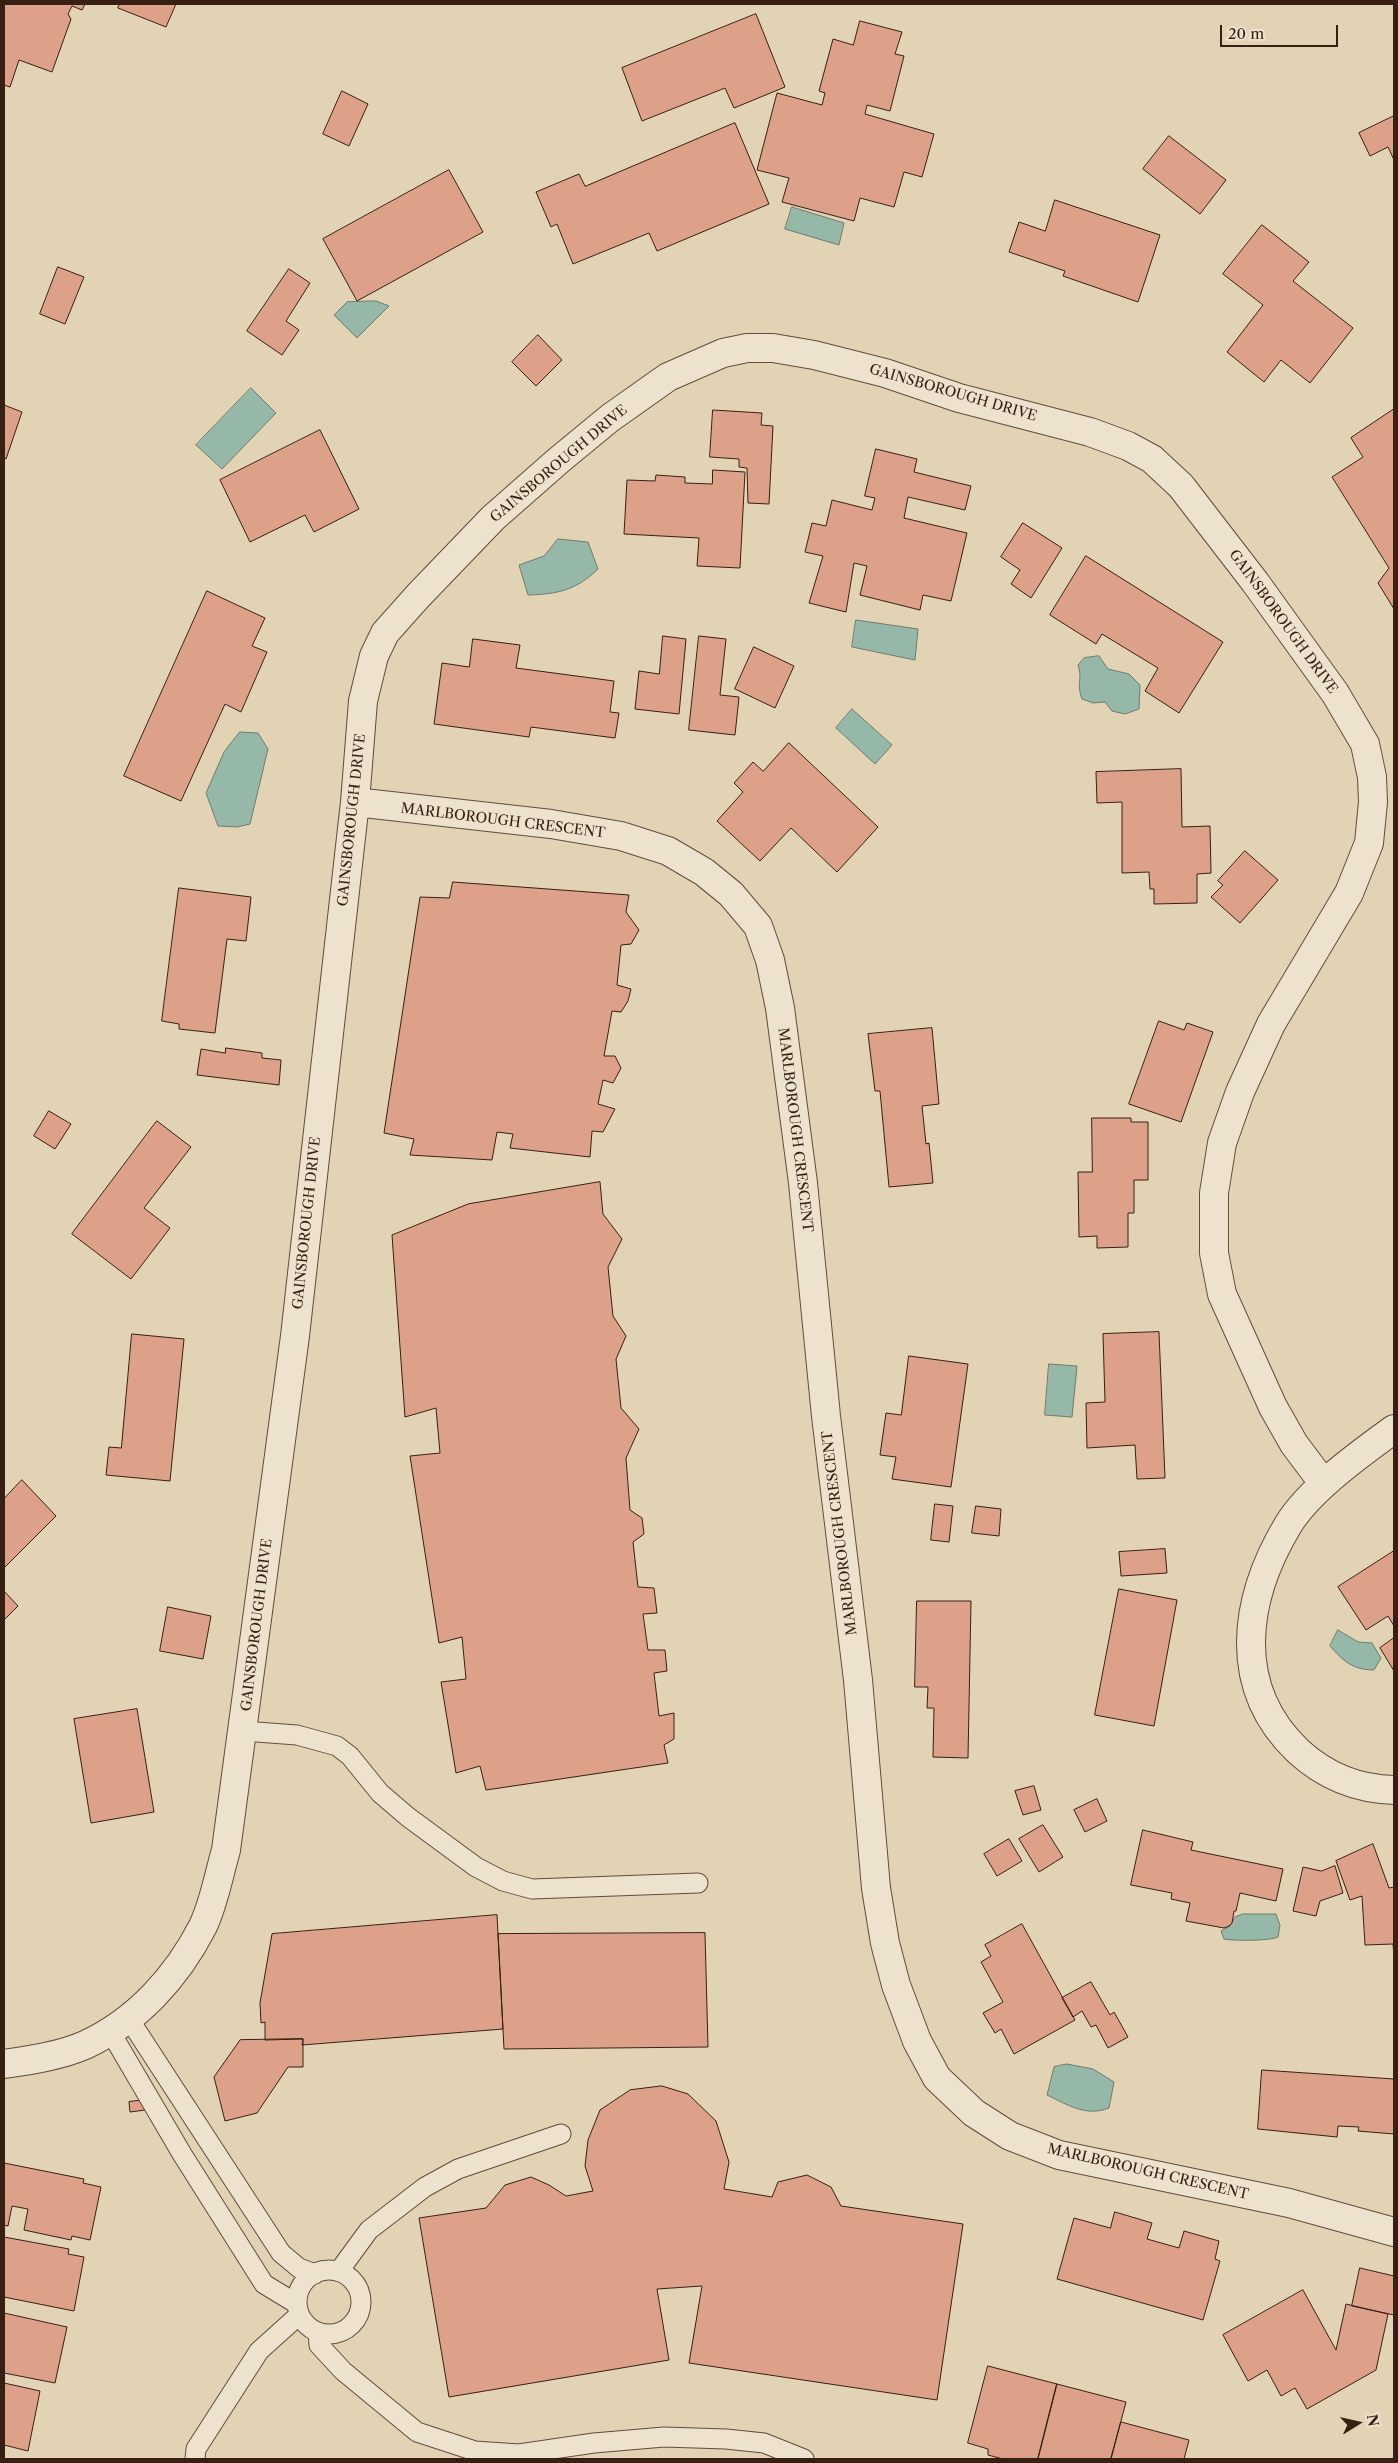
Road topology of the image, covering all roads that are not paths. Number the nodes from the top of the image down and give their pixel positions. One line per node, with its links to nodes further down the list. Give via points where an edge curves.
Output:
1 (355, 802): 3 (street, GAINSBOROUGH DRIVE, via 364,701 374,656 385,633 493,518 559,460 610,418 668,377 723,353 773,348 814,355 1090,432 1152,459 1181,486 1335,693 1365,744 1372,777 1373,802 1368,843 1349,893 1271,1024 1240,1092 1222,1143 1214,1193 1214,1253 1222,1294 1273,1407 1294,1444); 4 (street, GAINSBOROUGH DRIVE, via 295,1336); 10 (street, MARLBOROUGH CRESCENT, via 551,824 621,836 668,851 704,872 732,894 758,926 770,960 780,1008 803,1183 826,1416 858,1680 876,1888 896,1985 917,2041 937,2078 974,2113 1010,2136 1060,2155 1289,2203)
2 (1394, 1429): 3 (street)
3 (1324, 1484): 5 (street, via 1289,1524 1269,1563 1253,1613 1253,1674 1264,1707 1282,1735 1306,1758 1333,1776 1357,1785)
4 (243, 1731): 6 (lane, via 297,1735 337,1746 350,1756 380,1793 408,1816 476,1867 502,1881 532,1889); 7 (street, GAINSBOROUGH DRIVE, via 226,1850 203,1924 175,1972)
5 (1394, 1790)
6 (698, 1883)
7 (120, 2025): 8 (street, GAINSBOROUGH DRIVE, via 83,2046); 12 (lane, via 281,2253 299,2268); 13 (lane, via 182,2154 264,2284)
8 (4, 2064)
9 (561, 2134): 11 (lane, via 458,2169 425,2187 370,2230)
10 (1394, 2232)
11 (339, 2271): 12 (lane); 14 (lane, via 355,2283 360,2292 359,2312 346,2329 336,2333)
12 (315, 2274): 13 (lane, via 303,2283)
13 (298, 2309): 14 (lane, via 306,2323); 15 (lane, via 259,2351 196,2449)
14 (318, 2332): 16 (lane, via 320,2345 343,2371 417,2432 475,2451 519,2454 594,2443 717,2438 764,2443)
15 (195, 2459)
16 (804, 2459)

